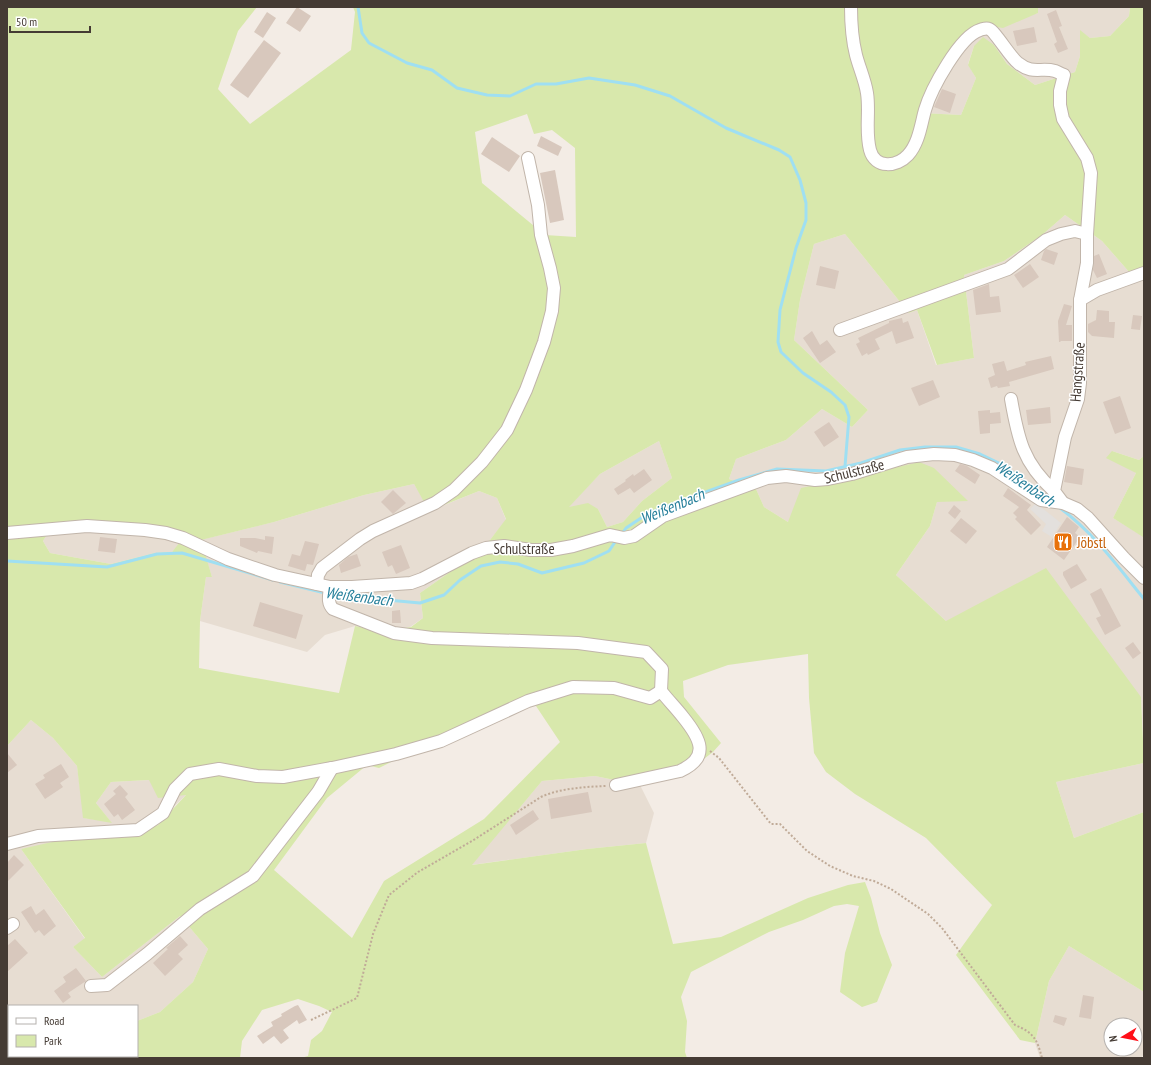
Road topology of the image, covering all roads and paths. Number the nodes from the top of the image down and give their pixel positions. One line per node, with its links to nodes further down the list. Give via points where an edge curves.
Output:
1 (851, 7): 3 (street, Hangstraße, via 851,27 856,54 867,91 870,151 876,160 884,164 900,161 909,154 917,139 925,108 940,74 971,34 982,29 990,29 1006,51 1026,69 1055,71 1064,75 1060,91 1063,119 1087,158 1091,173)
2 (528, 158): 11 (street, via 538,205 541,235 554,288 552,311 544,342 526,390 507,430 482,462 454,490 435,503 360,539 322,568)
3 (1087, 234): 5 (street, Hangstraße, via 1087,263); 6 (street, via 1075,231 1061,234 1046,240 1008,269)
4 (1144, 273): 5 (street, via 1097,290)
5 (1080, 300): 8 (street, Hangstraße, via 1078,399 1065,437)
6 (840, 330)
7 (1011, 399): 8 (street, via 1017,432 1024,451)
8 (1056, 500): 10 (street, Schulstraße, via 1077,509 1088,518); 12 (street, Schulstraße, via 1041,500 992,468 956,455 907,457 828,479 786,476 767,478 663,516 634,536 624,538 610,535 551,550 504,546 486,548 422,579 352,587)
9 (7, 533): 11 (street, via 87,526 166,533 275,575)
10 (1144, 578)
11 (317, 584): 12 (street)
12 (330, 593): 13 (street, via 330,606 333,609 394,633 432,638 578,643 646,652 662,669)
13 (661, 691): 14 (street, via 694,730); 15 (street, via 650,698 614,688 573,687 528,701 440,741)
14 (700, 744): 16 (street, via 699,755 689,767); 20 (path, via 719,758 771,824 780,824 807,851 830,866 853,876 874,880 928,914 942,928 1015,1025 1025,1029 1037,1040)
15 (332, 768): 17 (street, via 283,777 256,776 219,769 190,774 174,789 163,813 138,830 38,836); 18 (street, via 318,792 253,876 200,909 107,985)
16 (616, 785): 19 (path, via 552,792 406,881 389,895 373,934 357,998)
17 (7, 844)
18 (91, 986)
19 (311, 1020)
20 (1042, 1058)

